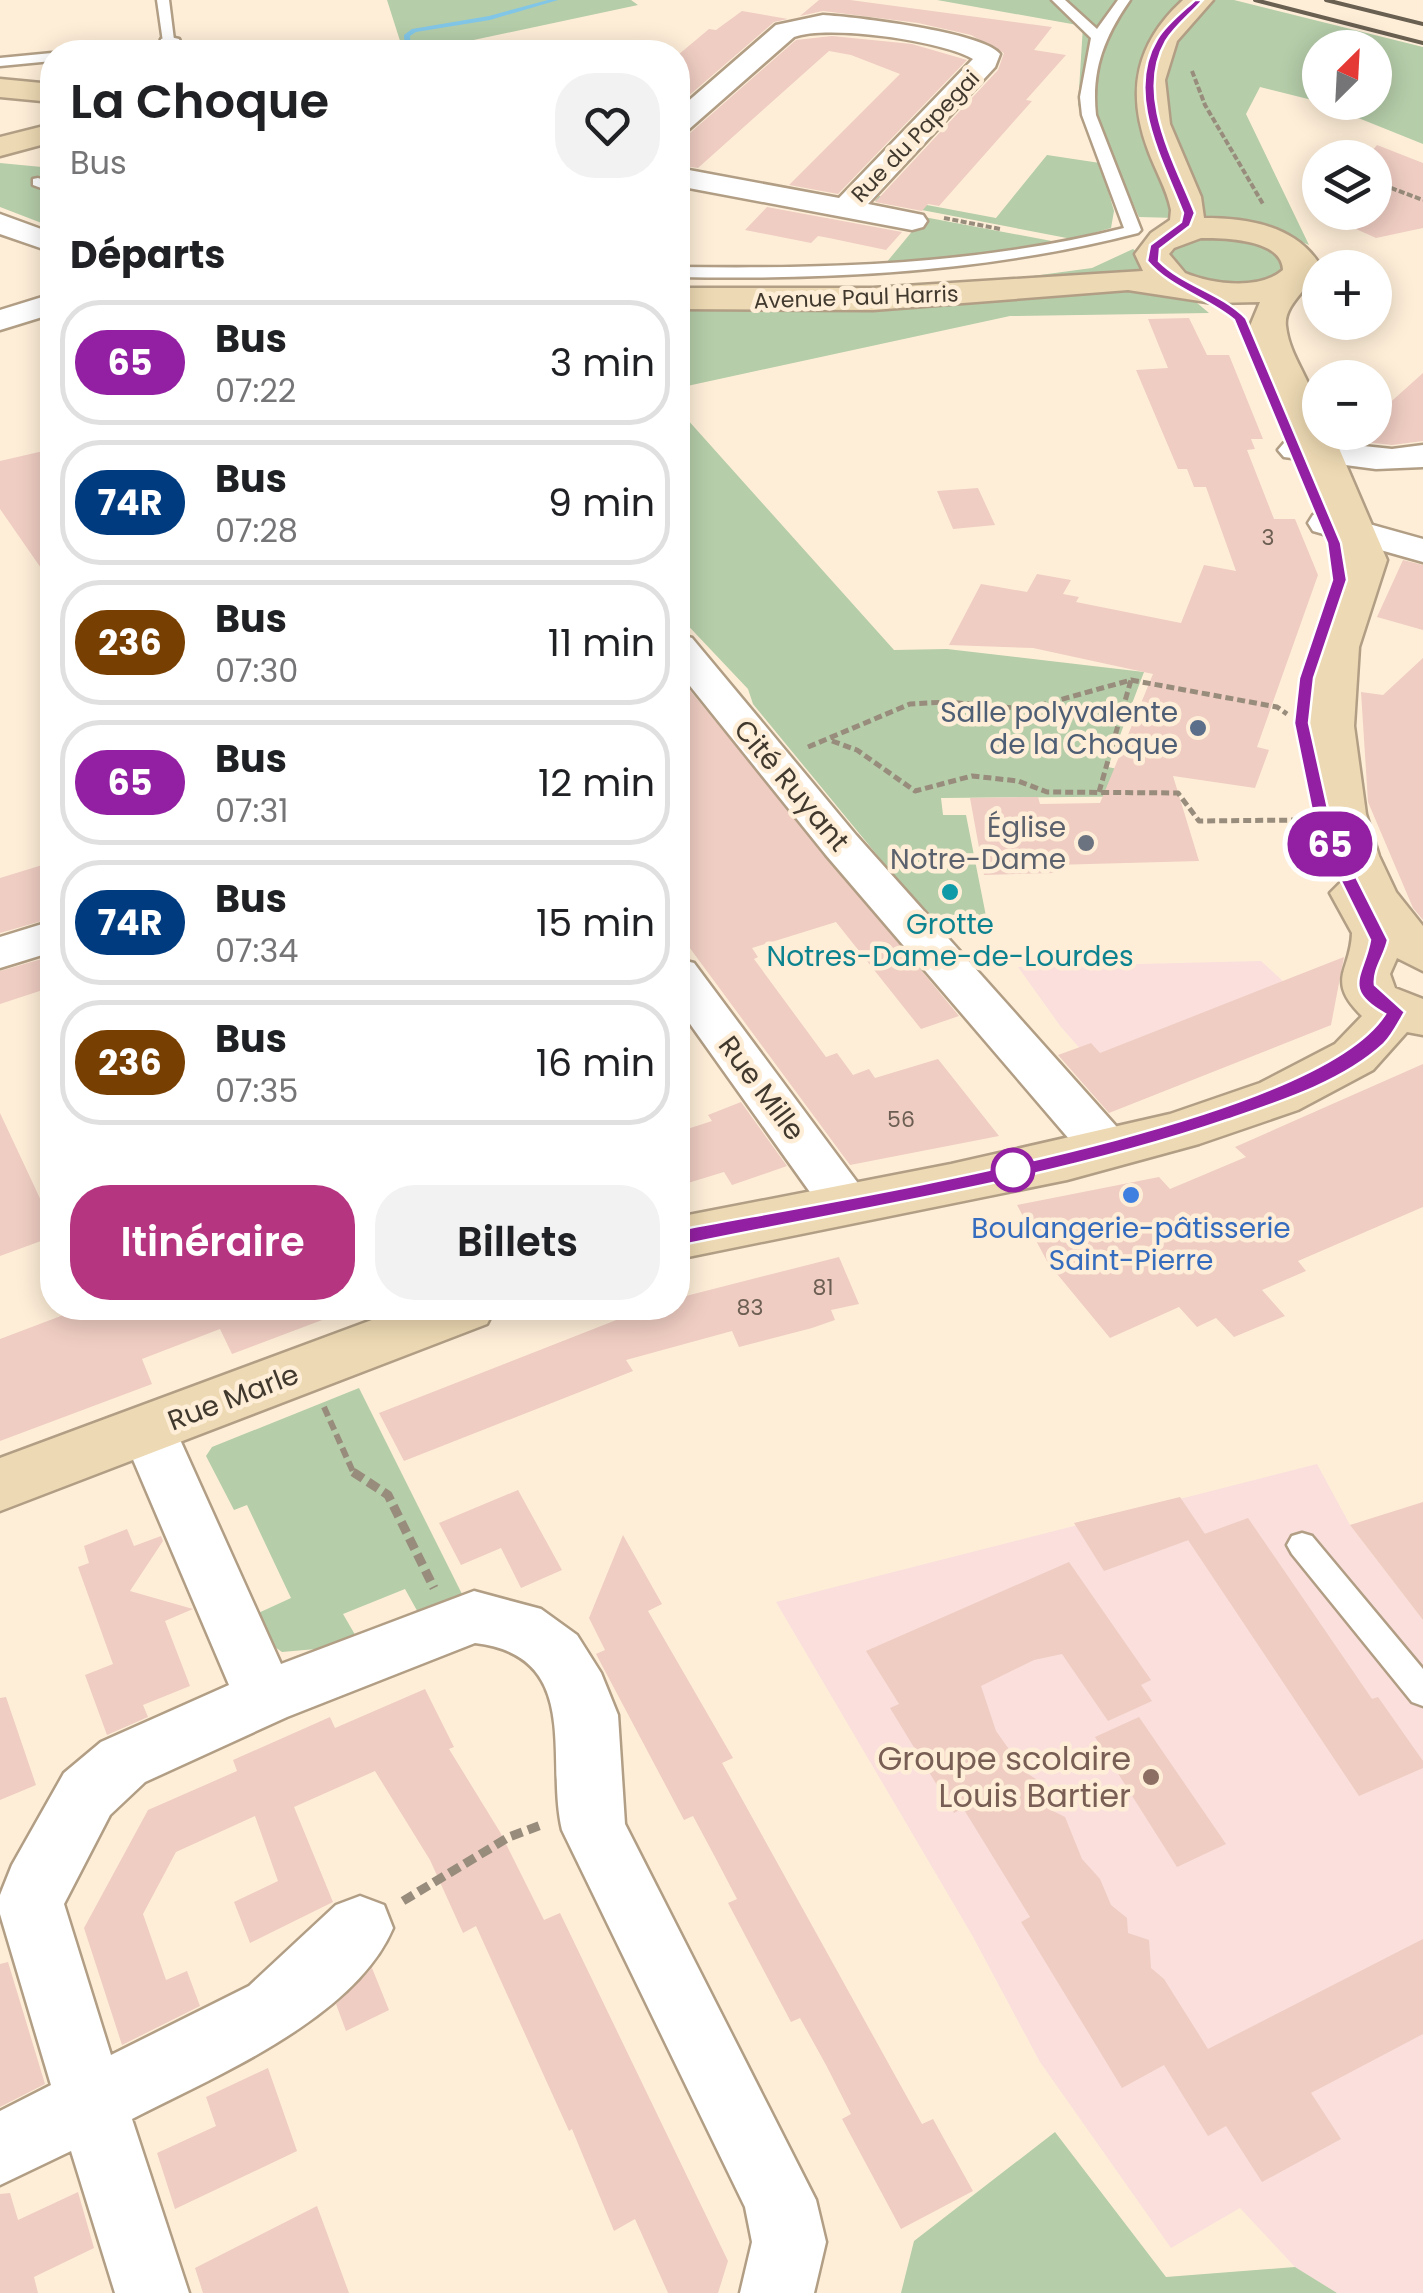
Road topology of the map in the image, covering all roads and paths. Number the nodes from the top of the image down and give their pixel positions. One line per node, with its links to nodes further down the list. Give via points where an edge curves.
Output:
1 (163, 0): 6 (lane)
2 (1058, 0): 5 (lane)
3 (1124, 0): 5 (lane)
4 (1198, 0): 15 (main road, via 1162,40 1150,74 1149,108)
5 (1098, 37): 24 (lane, via 1090,115)
6 (169, 40)
7 (1199, 56): 23 (path, via 1192,71 1198,95 1262,199)
8 (40, 58): 9 (lane)
9 (0, 62)
10 (0, 88): 11 (main road)
11 (40, 91)
12 (690, 114): 20 (street, Rue du Papegai, via 802,23 987,54)
13 (40, 135): 14 (main road)
14 (0, 147): 16 (main road)
15 (1166, 152): 23 (main road, via 1213,203); 24 (main road, via 1189,213 1186,224)
16 (40, 171)
17 (690, 178): 20 (street)
18 (1392, 188): 19 (path)
19 (1423, 200)
20 (846, 209): 21 (street)
21 (912, 221)
22 (0, 223): 25 (street)
23 (1266, 236): 24 (main road, via 1218,228); 27 (main road, via 1300,258 1302,271)
24 (1157, 237): 26 (lane, via 972,262); 28 (main road, Avenue Paul Harris, via 1112,271); 29 (main road, via 1154,264)
25 (40, 238)
26 (690, 272)
27 (1292, 282): 29 (main road, Avenue Paul Harris, via 1249,294); 34 (main road, via 1272,306 1268,326)
28 (1035, 286): 29 (main road, Avenue Paul Harris, via 1128,280); 30 (main road, Avenue Paul Harris, via 873,299)
29 (1194, 288): 34 (main road, via 1240,318)
30 (690, 299)
31 (40, 308): 32 (street)
32 (0, 320)
33 (1423, 456): 34 (street)
34 (1315, 464): 35 (street); 36 (main road)
35 (1423, 473)
36 (1341, 527): 37 (street); 40 (main road, via 1339,580 1306,678); 47 (main road, via 1366,560 1338,642 1335,767 1350,840 1369,886 1396,930)
37 (1423, 552)
38 (690, 661): 42 (street, Cité Ruyant)
39 (1131, 680): 40 (path, via 1277,707); 41 (path, via 1027,710 910,704); 43 (path)
40 (1302, 723): 44 (main road)
41 (831, 741): 42 (path); 43 (path, via 858,750 915,790 972,776 1047,792)
42 (768, 757): 51 (street, Cité Ruyant)
43 (1099, 792): 44 (path, via 1178,793 1199,821)
44 (1320, 820): 48 (main road, via 1377,930)
45 (40, 940): 46 (street)
46 (0, 953)
47 (1423, 955): 48 (main road, via 1394,953)
48 (1371, 964): 50 (main road, via 1368,991)
49 (690, 990): 52 (street, Rue Mille)
50 (1409, 1014): 51 (main road, via 1304,1084)
51 (1106, 1148): 52 (main road)
52 (845, 1203): 53 (main road)
53 (690, 1235)
54 (434, 1320): 56 (main road, Rue Marle)
55 (319, 1397): 59 (path, via 354,1476 388,1495)
56 (148, 1429): 57 (main road, Rue Marle); 61 (street)
57 (0, 1485)
58 (1302, 1545): 60 (lane)
59 (451, 1622): 61 (street); 62 (street, via 508,1621 554,1648 587,1719)
60 (1423, 1692)
61 (265, 1698): 64 (street, via 146,1750 104,1777 87,1794 35,1887 30,1904 36,1927)
62 (587, 1808): 63 (path, via 509,1836); 67 (street, via 780,2200 788,2242)
63 (360, 1928): 64 (street, via 273,2010)
64 (93, 2102): 65 (street); 66 (street)
65 (0, 2148)
66 (152, 2293)
67 (777, 2293)

